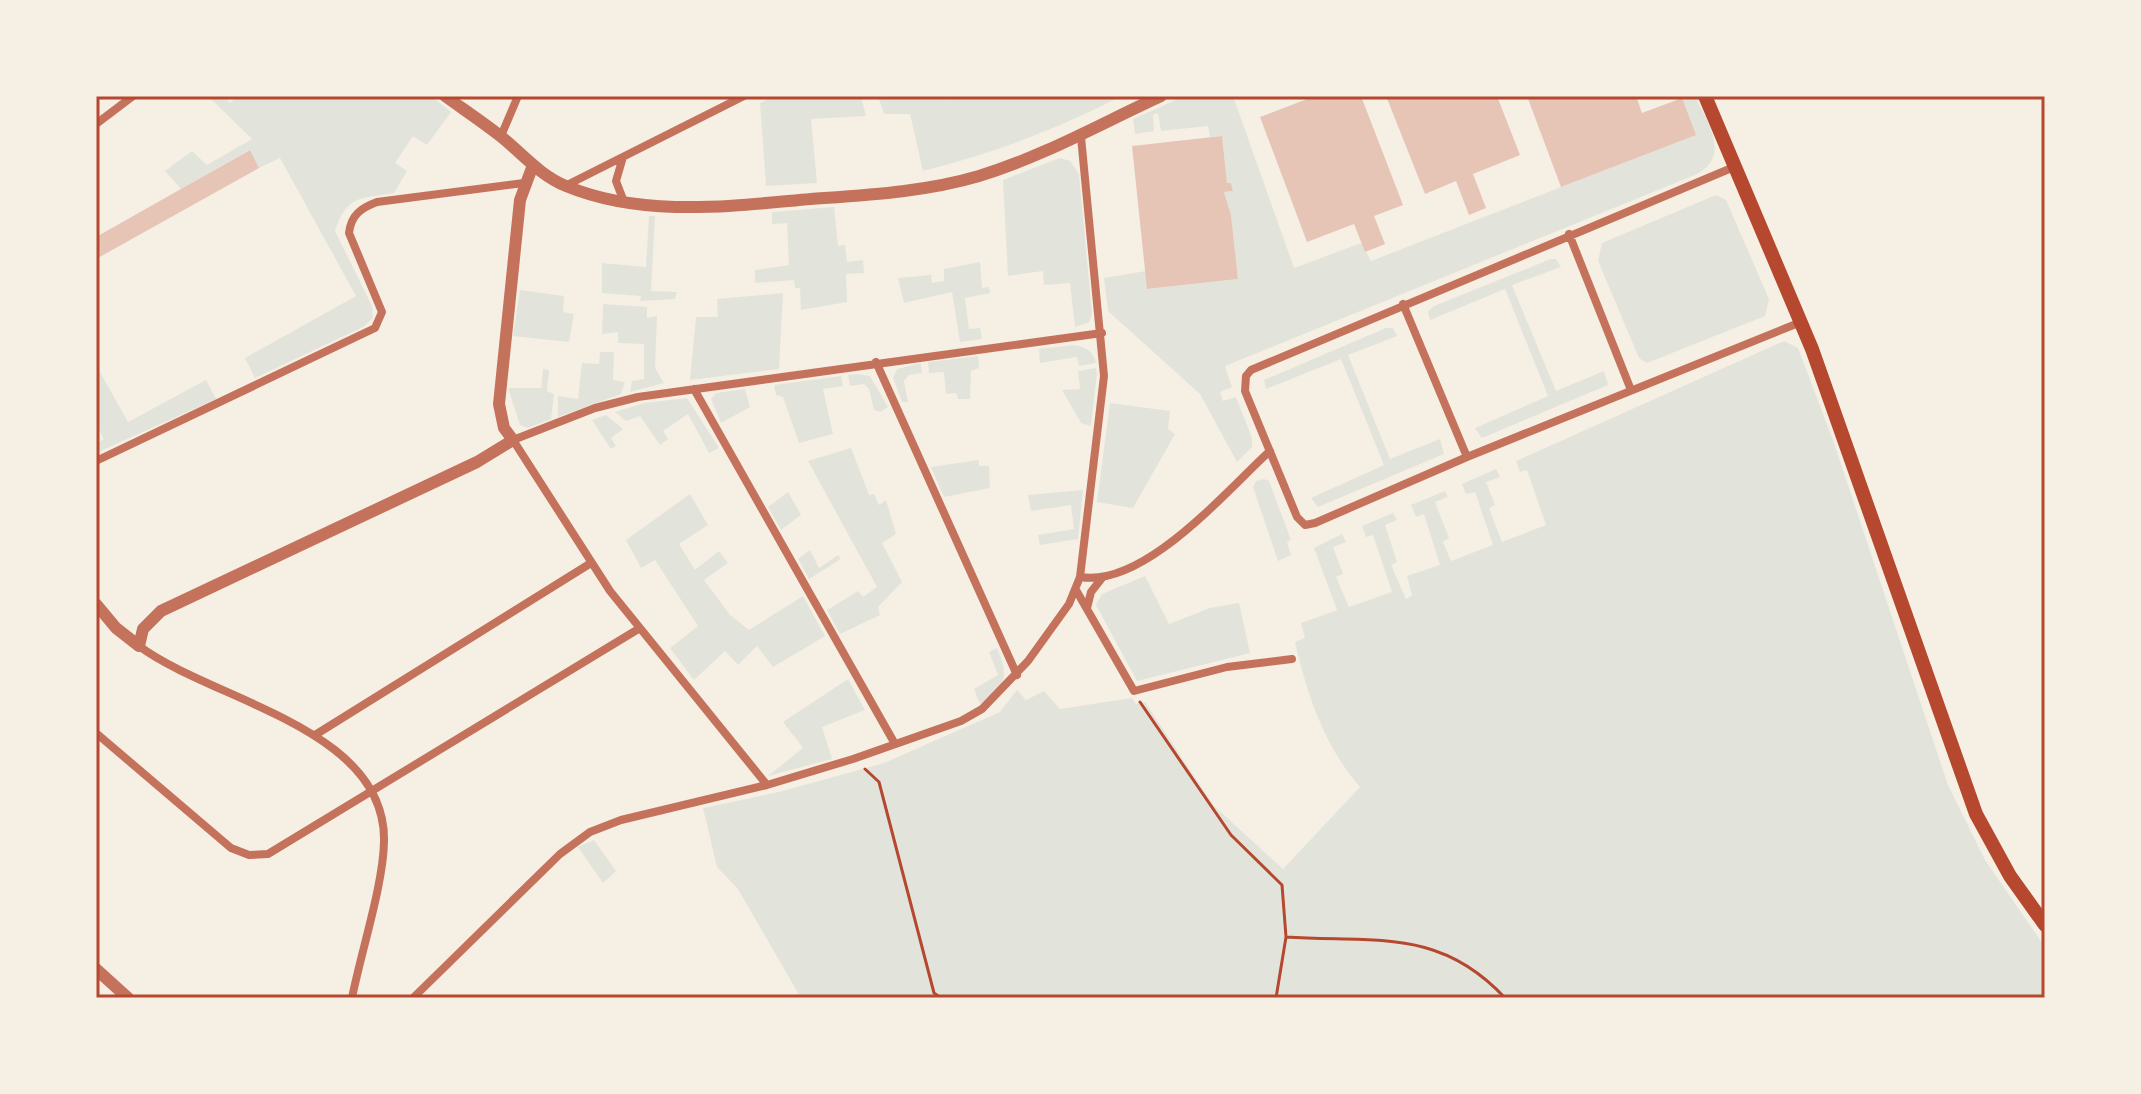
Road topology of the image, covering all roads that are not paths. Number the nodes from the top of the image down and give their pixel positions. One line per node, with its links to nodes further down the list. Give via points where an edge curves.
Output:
1 (133, 96): 7 (street)
2 (445, 96): 8 (street)
3 (518, 96): 8 (street)
4 (744, 96): 10 (street)
5 (1161, 96): 9 (street)
6 (1705, 96): 12 (main road)
7 (96, 124)
8 (501, 136): 11 (street)
9 (1081, 137): 15 (street, via 976,177 926,188 720,206); 19 (street)
10 (623, 157): 14 (street); 15 (street, via 616,181)
11 (533, 165): 13 (street); 14 (street)
12 (1734, 167): 16 (street); 18 (main road)
13 (524, 183): 23 (street, via 499,404 504,428); 26 (street, via 377,202 359,210 349,233 379,302 381,320 375,328)
14 (565, 186): 15 (street)
15 (624, 202)
16 (1569, 234): 17 (street); 22 (street)
17 (1403, 304): 24 (street, via 1251,370 1245,391); 25 (street)
18 (1801, 322): 22 (street); 42 (main road, via 1976,814)
19 (1102, 333): 20 (street); 28 (street, via 1104,376)
20 (876, 362): 21 (street); 36 (street)
21 (694, 389): 23 (street, via 595,408); 39 (street)
22 (1631, 390): 25 (street)
23 (513, 440): 27 (street); 34 (street, via 477,462 161,611 143,629)
24 (1270, 451): 25 (street, via 1305,525); 29 (street, via 1157,554)
25 (1467, 457)
26 (96, 461)
27 (591, 563): 33 (street); 38 (street)
28 (1080, 577): 29 (street); 30 (street)
29 (1103, 578): 32 (street, via 1091,592)
30 (1076, 590): 32 (street); 36 (street)
31 (96, 604): 34 (street)
32 (1087, 609): 35 (street, via 1134,691 1227,667)
33 (640, 628): 40 (street); 41 (street)
34 (139, 646): 38 (street, via 175,670)
35 (1292, 659)
36 (1017, 675): 39 (street, via 982,709)
37 (96, 733): 41 (street, via 231,848 249,855 274,851)
38 (315, 735): 41 (street, via 348,760)
39 (895, 744): 40 (street)
40 (767, 785): 46 (street, via 590,832 560,854)
41 (374, 791): 45 (street, via 384,846)
42 (2045, 925)
43 (96, 969): 44 (street)
44 (128, 998)
45 (352, 998)
46 (413, 998)

